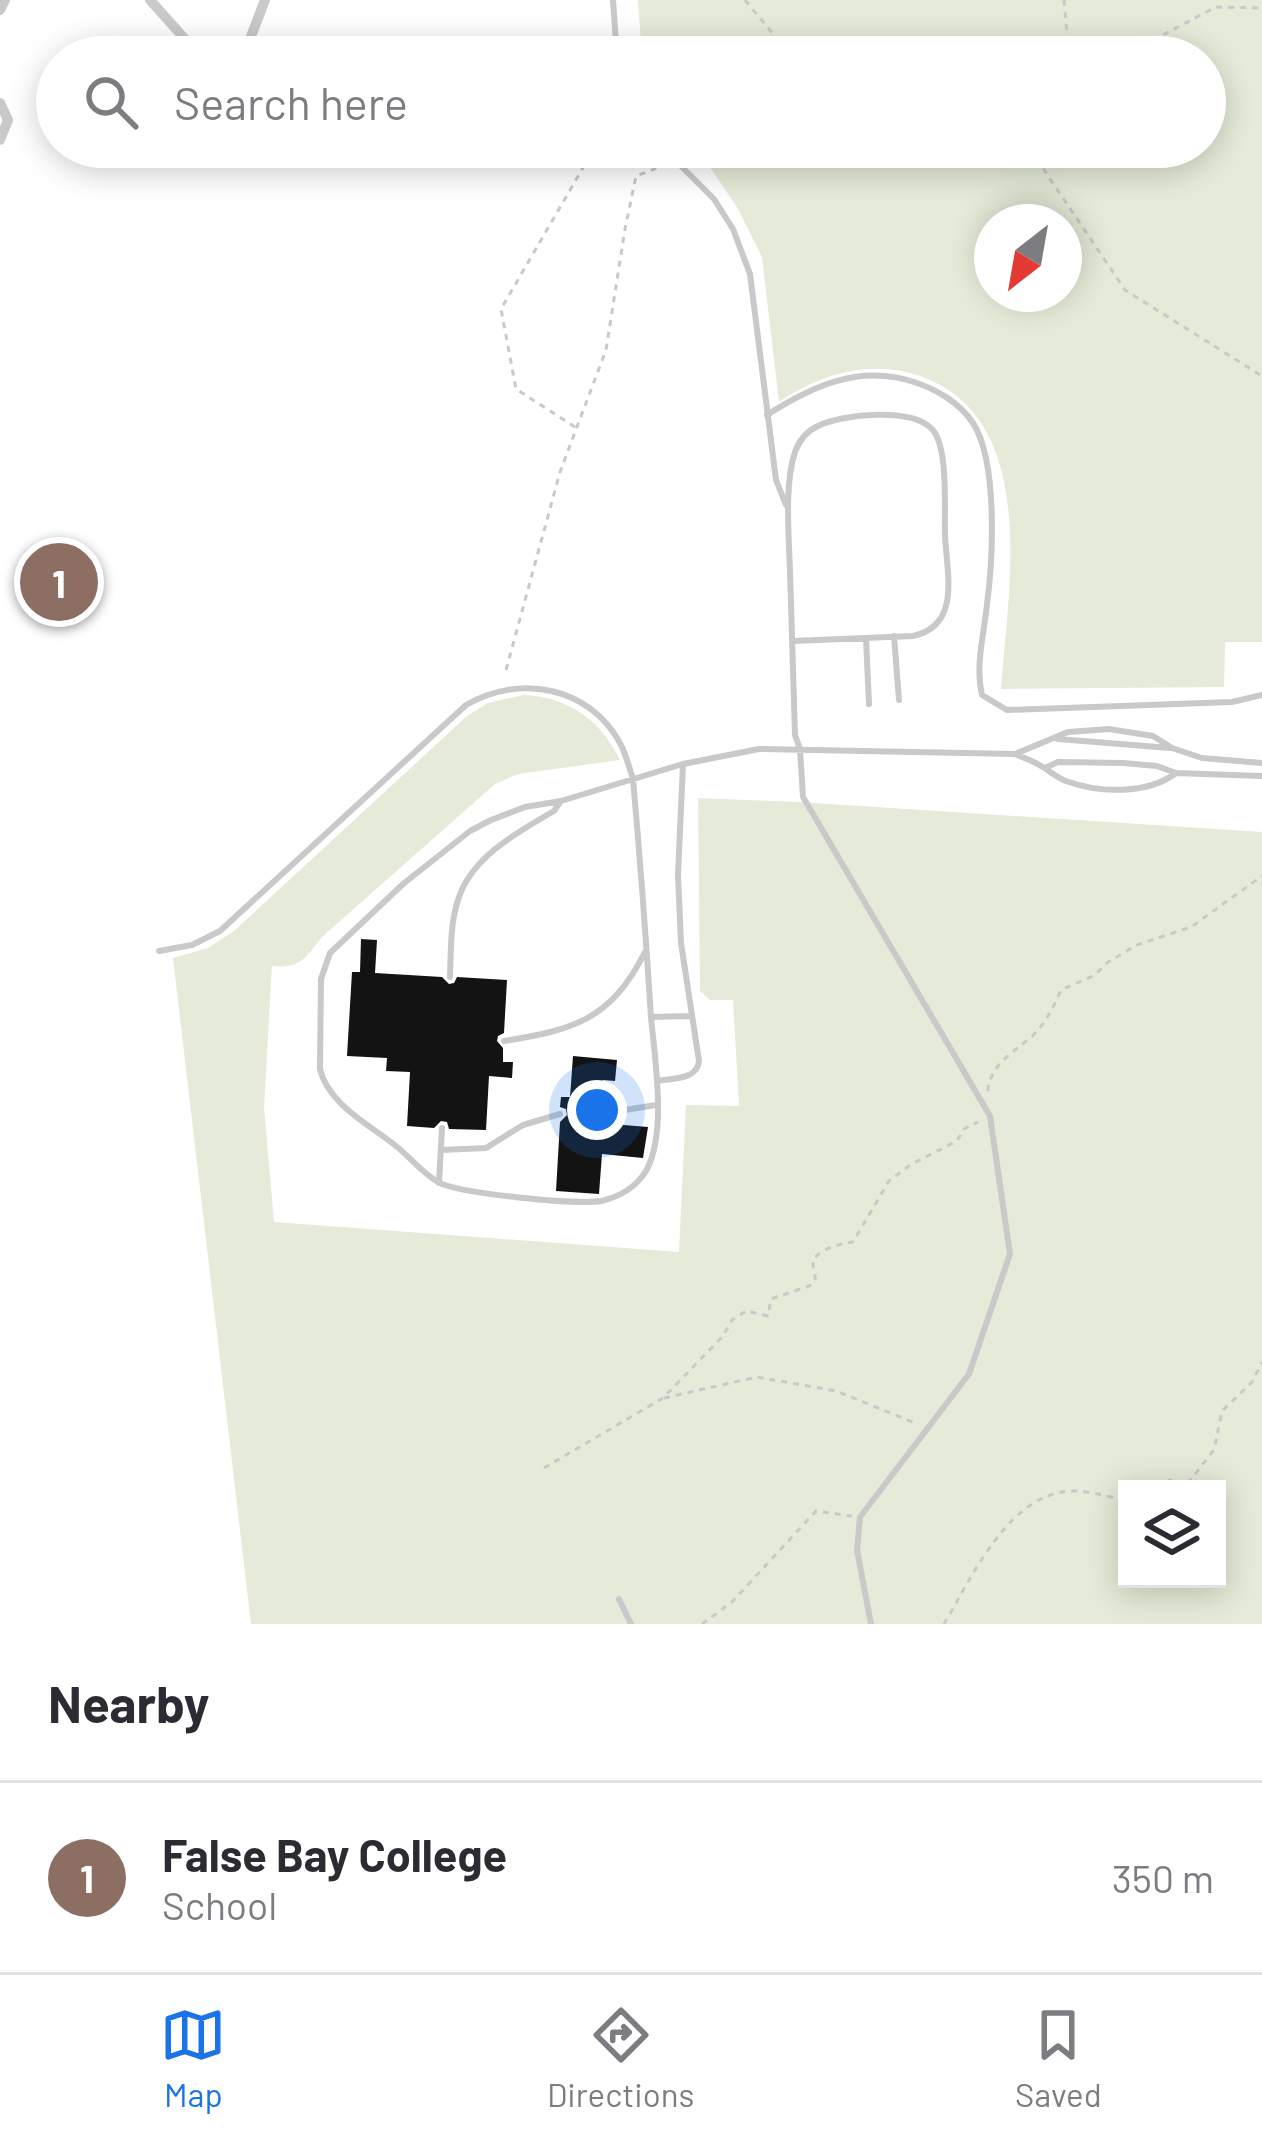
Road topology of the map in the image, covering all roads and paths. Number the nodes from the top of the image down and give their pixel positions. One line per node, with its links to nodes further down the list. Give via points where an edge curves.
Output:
1 (5, 0): 8 (street)
2 (150, 0): 9 (street)
3 (265, 0): 10 (street)
4 (613, 0): 11 (lane)
5 (745, 0): 12 (path)
6 (1064, 0): 13 (path)
7 (1262, 8): 14 (path, via 1216,7)
8 (0, 10)
9 (182, 36)
10 (251, 36)
11 (616, 36)
12 (775, 36)
13 (1067, 36)
14 (1161, 36)
15 (0, 103): 16 (street, via 8,120)
16 (0, 140)
17 (583, 168): 23 (path, via 501,309 516,389)
18 (658, 168): 23 (path, via 636,176 606,350)
19 (681, 168): 22 (lane, via 714,199 750,274)
20 (1043, 168): 21 (path, via 1125,290)
21 (1262, 376)
22 (767, 415): 24 (lane); 29 (lane, via 811,388 870,375 947,396 974,424 988,464 992,543 977,675 982,695 1007,710)
23 (577, 428): 28 (path)
24 (788, 511): 25 (lane, via 795,450 807,432 837,419 900,415 930,427 942,460 946,608 928,632); 27 (lane)
25 (894, 636): 26 (lane); 30 (lane)
26 (866, 638): 27 (lane); 31 (lane)
27 (793, 641): 34 (lane)
28 (506, 670)
29 (1262, 695)
30 (899, 700)
31 (869, 704)
32 (1054, 738): 33 (lane); 33 (lane, via 1109,729 1153,736); 35 (lane)
33 (1172, 748): 36 (lane)
34 (800, 749): 35 (lane); 37 (lane); 54 (lane, via 803,797)
35 (1015, 754): 38 (lane)
36 (1262, 763)
37 (683, 764): 41 (lane); 47 (lane, via 678,874)
38 (1045, 767): 39 (lane, via 1123,763); 39 (lane, via 1065,781 1102,788 1140,788)
39 (1176, 773): 40 (lane)
40 (1262, 776)
41 (633, 779): 42 (lane); 44 (lane); 45 (lane, via 617,738 580,702 534,687 488,694 456,713 220,931)
42 (561, 801): 46 (lane, via 483,860 464,885); 57 (lane, via 470,831 390,896 323,968 323,1081)
43 (1262, 876): 54 (path, via 1191,927 1137,945 1061,990 1051,1014 988,1083)
44 (647, 948): 48 (lane); 49 (lane, via 622,988 592,1015 560,1031)
45 (159, 951)
46 (450, 977)
47 (692, 1016): 48 (lane); 50 (lane, via 699,1068)
48 (652, 1017): 50 (lane)
49 (504, 1040)
50 (657, 1081): 51 (lane)
51 (656, 1105): 53 (lane); 57 (lane, via 647,1169 637,1185 604,1200)
52 (560, 1114): 56 (lane, via 486,1148)
53 (600, 1114)
54 (990, 1116): 59 (path, via 889,1181 853,1242 818,1255 815,1281 771,1299 768,1316 746,1311 733,1320); 60 (lane, via 1010,1254 969,1374)
55 (442, 1128): 56 (lane)
56 (440, 1150): 57 (lane)
57 (439, 1183)
58 (1262, 1362): 62 (path, via 1222,1411 1214,1450)
59 (663, 1398): 60 (path, via 757,1377 836,1391); 61 (path)
60 (928, 1429): 64 (lane)
61 (544, 1468)
62 (1190, 1480)
63 (1118, 1499): 69 (path, via 1074,1490 1037,1499 989,1544)
64 (860, 1517): 67 (path, via 816,1511); 68 (lane, via 856,1550)
65 (619, 1599): 66 (lane)
66 (631, 1624)
67 (703, 1624)
68 (872, 1624)
69 (944, 1624)

